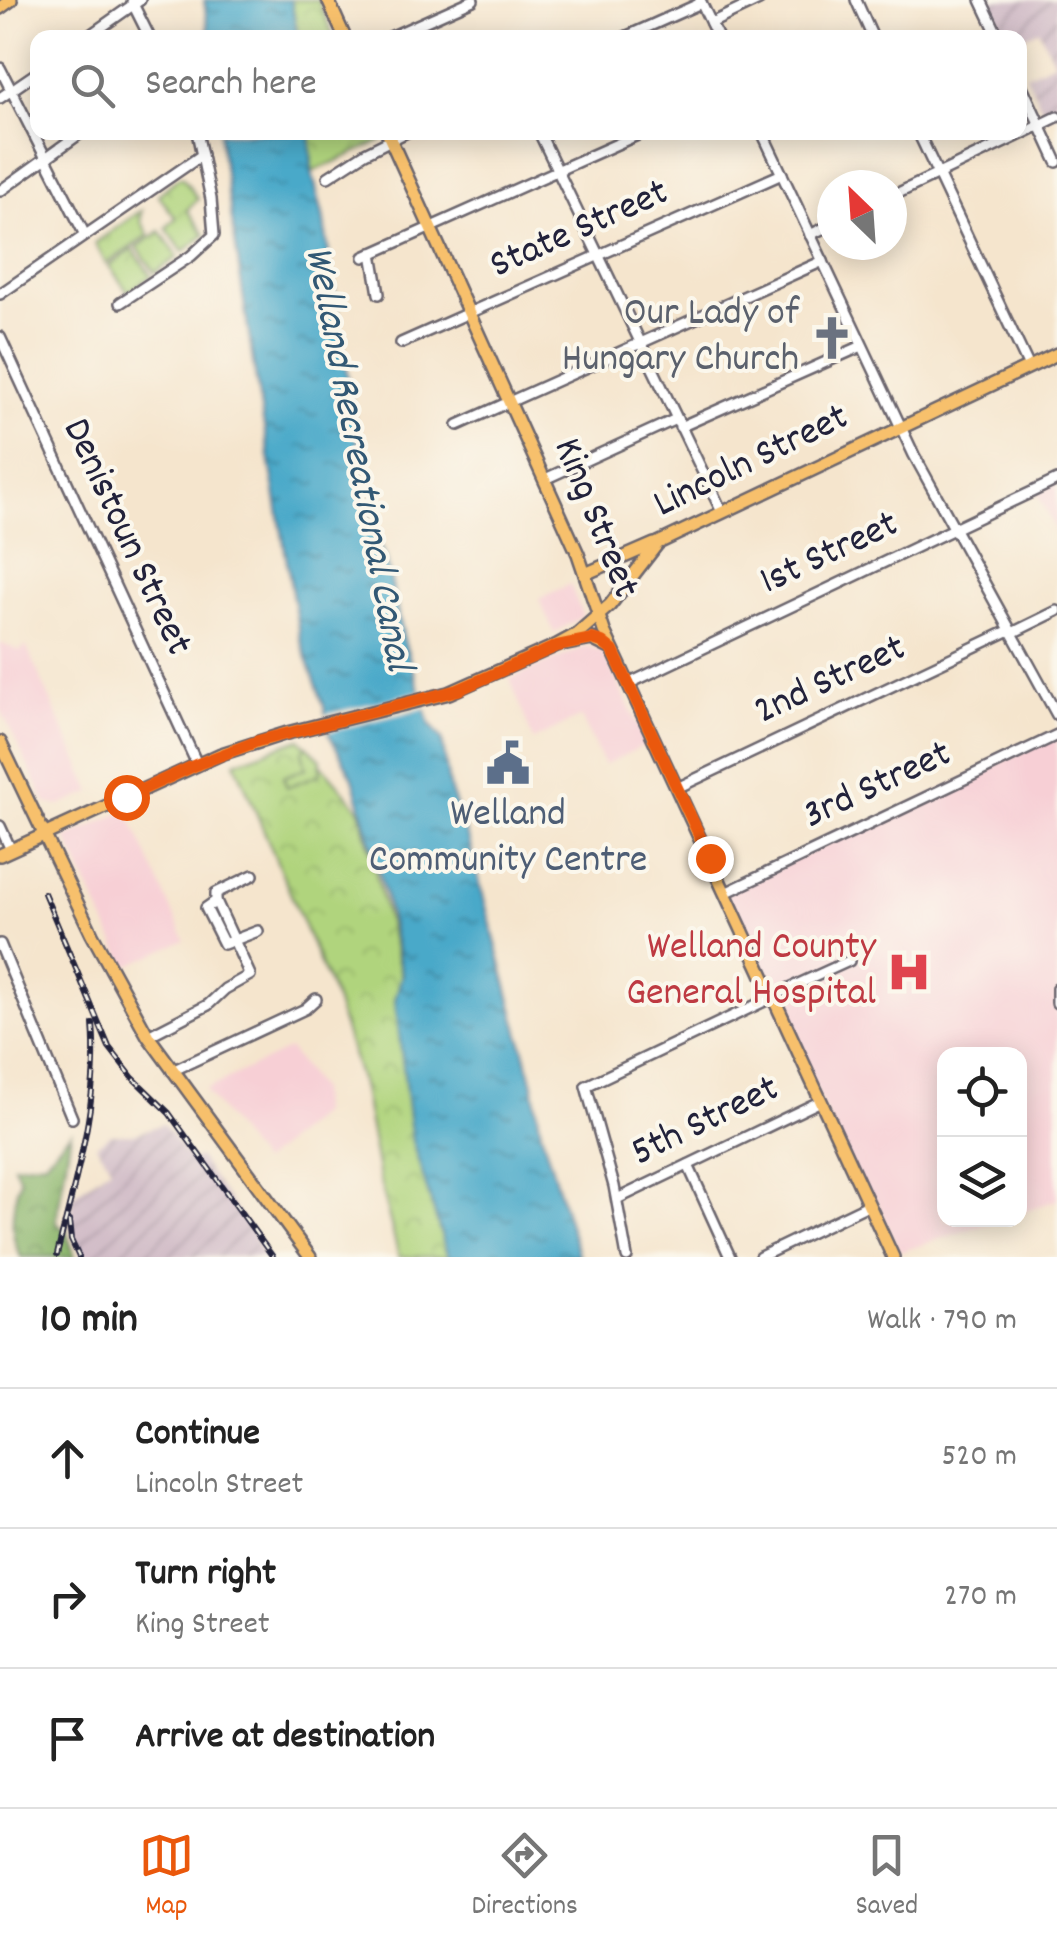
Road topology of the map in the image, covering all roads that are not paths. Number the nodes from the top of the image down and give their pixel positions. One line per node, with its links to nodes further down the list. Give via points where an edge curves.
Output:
1 (11, 0): 9 (main road)
2 (328, 0): 13 (main road)
3 (473, 0): 14 (street)
4 (760, 0): 10 (street)
5 (856, 0): 17 (street)
6 (981, 0): 18 (street)
7 (135, 1): 11 (street); 12 (street)
8 (701, 1): 10 (street); 15 (street)
9 (0, 8)
10 (711, 23): 16 (street)
11 (97, 30)
12 (147, 30)
13 (341, 30)
14 (406, 30)
15 (640, 30)
16 (714, 30)
17 (870, 30)
18 (994, 30)
19 (0, 68): 21 (street)
20 (30, 77): 21 (street)
21 (11, 90): 23 (street); 26 (street)
22 (1027, 97): 25 (street)
23 (0, 98)
24 (1057, 118): 25 (street)
25 (1040, 126): 27 (street); 40 (street)
26 (30, 127)
27 (1027, 132)
28 (37, 140): 39 (street)
29 (71, 140): 39 (street)
30 (198, 140): 38 (street)
31 (382, 140): 44 (street)
32 (390, 140): 47 (main road, King Street)
33 (543, 140): 41 (street)
34 (626, 140): 41 (street)
35 (766, 140): 42 (street)
36 (922, 140): 43 (street)
37 (1011, 140): 43 (street)
38 (202, 154): 49 (street); 55 (street, via 212,240)
39 (46, 158): 46 (street); 49 (street)
40 (1057, 162)
41 (557, 171): 47 (street); 51 (street)
42 (782, 174): 50 (street); 51 (street, State Street)
43 (938, 175): 45 (street); 62 (street)
44 (328, 177)
45 (907, 189)
46 (0, 190)
47 (430, 226): 54 (street, via 368,255); 56 (main road, King Street)
48 (817, 232): 50 (street)
49 (85, 235): 53 (street)
50 (810, 235): 52 (street)
51 (598, 257): 56 (street, State Street); 58 (street)
52 (823, 261): 58 (street); 60 (street)
53 (0, 294)
54 (378, 294)
55 (120, 302)
56 (470, 313): 59 (street, State Street); 63 (main road, King Street)
57 (0, 337): 82 (street, Denistoun Street)
58 (640, 342): 63 (street); 64 (street)
59 (401, 343)
60 (862, 346): 64 (street); 66 (street)
61 (1057, 354): 62 (main road, Lincoln Street)
62 (1029, 367): 66 (main road, Lincoln Street)
63 (510, 400): 65 (street); 67 (main road, King Street)
64 (678, 423): 67 (street); 69 (street)
65 (458, 425)
66 (901, 428): 69 (main road, Lincoln Street); 70 (street)
67 (545, 478): 72 (main road, King Street)
68 (1057, 480): 70 (street, 1st Street)
69 (722, 512): 71 (main road, Lincoln Street)
70 (954, 529): 75 (street); 78 (street, 1st Street)
71 (658, 543): 72 (main road); 74 (main road, Lincoln Street)
72 (585, 574): 74 (main road, King Street)
73 (1057, 611): 75 (street, 2nd Street)
74 (598, 616): 76 (main road, Lincoln Street); 77 (main road, King Street)
75 (1011, 632): 79 (street); 83 (street, 2nd Street)
76 (557, 646): 77 (main road, via 592,639); 82 (main road, Lincoln Street, via 432,698 258,741)
77 (613, 651): 78 (main road, King Street)
78 (628, 684): 83 (main road, King Street)
79 (1057, 715)
80 (1057, 735): 88 (street, 3rd Street)
81 (0, 742): 85 (main road)
82 (198, 764): 85 (main road, Lincoln Street)
83 (677, 788): 88 (main road, King Street)
84 (0, 826): 86 (street)
85 (44, 834): 86 (main road, Lincoln Street); 97 (main road)
86 (5, 853)
87 (253, 875): 90 (street, via 216,892 206,908 224,944)
88 (725, 893): 94 (main road, King Street)
89 (258, 932): 90 (street)
90 (236, 942): 97 (street, via 250,975)
91 (0, 944): 100 (street)
92 (850, 961): 94 (street)
93 (1057, 988): 96 (street)
94 (772, 996): 99 (main road, King Street); 102 (street, via 586,1086)
95 (316, 999): 98 (street)
96 (1057, 1003)
97 (148, 1036): 98 (main road)
98 (172, 1071): 104 (main road)
99 (821, 1101): 101 (street, 5th Street); 103 (main road, King Street)
100 (72, 1118)
101 (688, 1165): 102 (street, 5th Street); 106 (street)
102 (617, 1199): 105 (street)
103 (868, 1205): 107 (street); 108 (main road, King Street)
104 (310, 1257)
105 (627, 1257)
106 (730, 1257)
107 (760, 1257)
108 (893, 1257)

